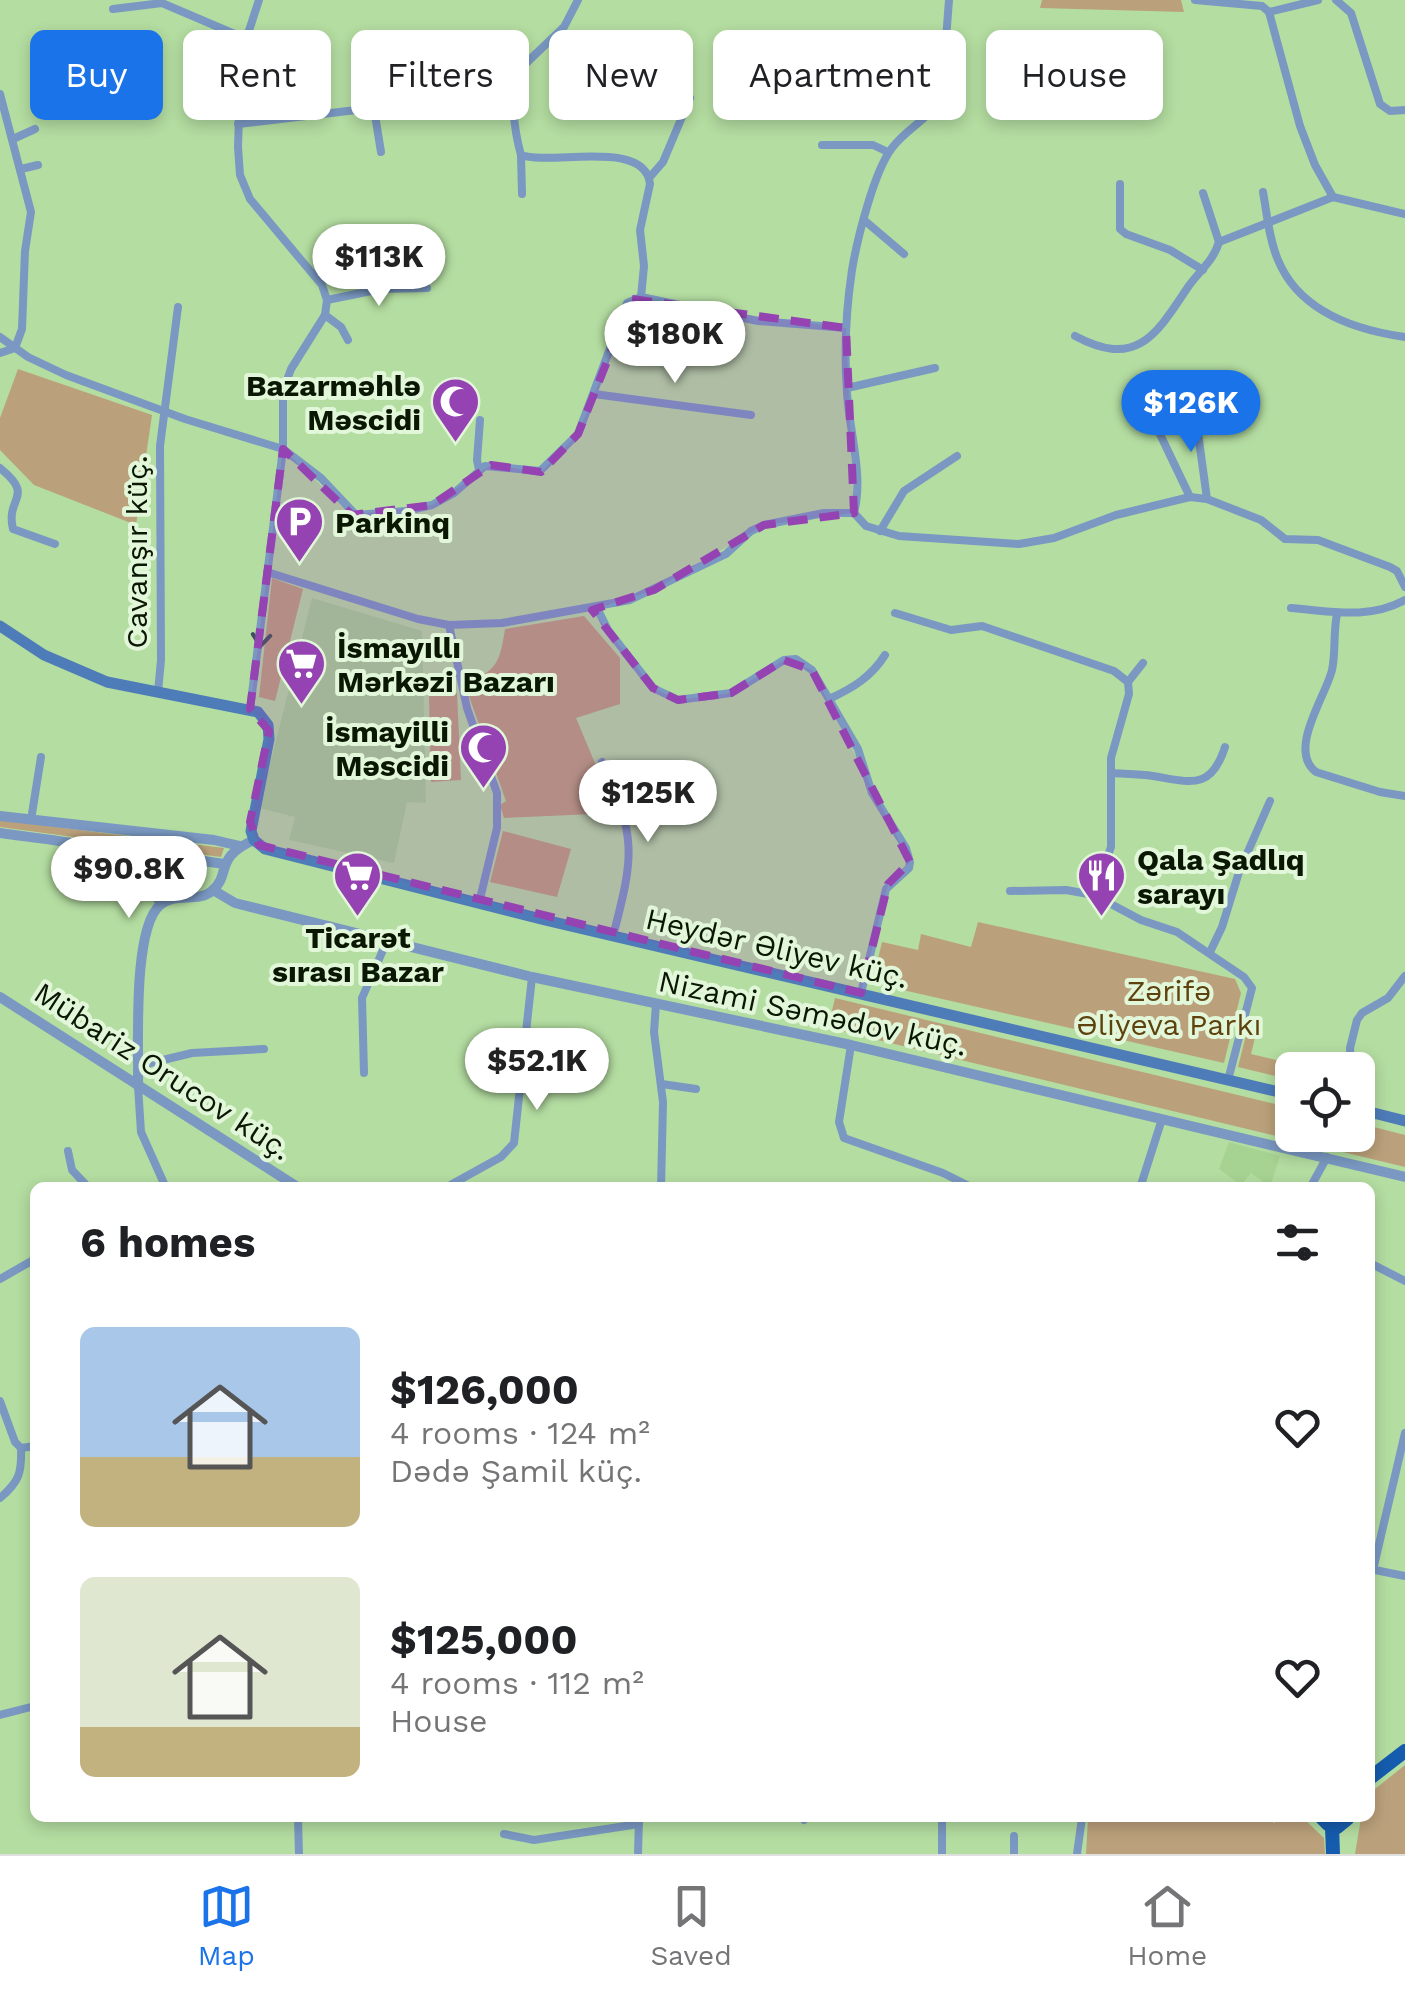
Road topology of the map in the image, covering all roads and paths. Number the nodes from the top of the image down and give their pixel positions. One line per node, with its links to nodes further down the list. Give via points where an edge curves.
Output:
1 (259, 0): 10 (street)
2 (578, 0): 23 (street, via 564,27 516,78)
3 (949, 0): 22 (street, via 938,104)
4 (1195, 0): 8 (street)
5 (1318, 0): 8 (street)
6 (1336, 0): 12 (street, via 1351,14 1380,104 1390,112)
7 (113, 9): 9 (street, via 162,3)
8 (1268, 12): 31 (street, via 1300,126)
9 (225, 30)
10 (247, 30)
11 (0, 94): 19 (street)
12 (1405, 110)
13 (351, 112): 17 (street)
14 (238, 120): 17 (street)
15 (376, 120): 21 (street)
16 (681, 120): 26 (street, via 664,162)
17 (238, 124): 40 (street, via 244,190 322,285)
18 (35, 129): 19 (street)
19 (12, 138): 25 (street)
20 (822, 144): 22 (street, via 873,145)
21 (381, 152)
22 (888, 152): 33 (street)
23 (521, 154): 26 (street, via 624,158); 30 (street)
24 (38, 164): 25 (street)
25 (21, 170): 48 (street, via 31,226)
26 (650, 177): 39 (street, via 640,230)
27 (1120, 184): 37 (street, via 1120,229)
28 (1263, 192): 34 (street)
29 (1203, 193): 35 (street)
30 (522, 194)
31 (1333, 197): 32 (street); 34 (street)
32 (1405, 214)
33 (864, 220): 36 (street); 43 (street)
34 (1268, 224): 35 (street); 46 (street, via 1282,268 1307,300 1370,332)
35 (1219, 242): 37 (street)
36 (904, 254)
37 (1203, 270): 44 (street, via 1154,336 1138,346 1099,348)
38 (427, 288): 40 (street)
39 (641, 298): 43 (street, via 758,321); 52 (street, via 627,303)
40 (327, 300): 42 (street)
41 (178, 307): 53 (street, Cavanşır küç.)
42 (324, 315): 47 (street); 58 (street, via 286,378)
43 (846, 328): 51 (street)
44 (1076, 336)
45 (0, 337): 48 (street)
46 (1405, 337)
47 (348, 340)
48 (15, 348): 49 (street); 53 (street)
49 (0, 353)
50 (935, 368): 51 (street)
51 (846, 388): 64 (street, via 858,489)
52 (594, 394): 54 (street); 61 (street, via 578,434 546,468)
53 (164, 411): 58 (street); 79 (street, Cavanşır küç.)
54 (750, 415)
55 (480, 420): 61 (street)
56 (1158, 430): 62 (street)
57 (1198, 433): 63 (street)
58 (283, 449): 61 (street, via 356,514 432,505); 67 (street)
59 (956, 456): 65 (street, via 904,491)
60 (0, 468): 66 (street, via 20,489 13,529)
61 (479, 470)
62 (1190, 497): 63 (street); 65 (street, via 1019,544)
63 (1207, 499): 68 (street, via 1261,520 1285,538 1318,540 1390,567)
64 (854, 513): 65 (street); 70 (street, via 764,525 683,576)
65 (880, 531)
66 (55, 544)
67 (268, 572): 74 (street); 81 (street, one-way to 81)
68 (1405, 587)
69 (1405, 600): 73 (street)
70 (597, 608): 74 (street); 80 (street, via 661,694 678,700 731,693 796,659)
71 (1291, 608): 73 (street)
72 (895, 614): 78 (street, via 951,630 982,626 1114,670)
73 (1337, 614): 86 (street, via 1332,672 1312,716 1308,766)
74 (449, 625): 98 (street, via 467,708 497,793 497,828)
75 (0, 626): 79 (main road, Cavanşır küç., via 79,672)
76 (885, 655): 80 (street, via 854,688)
77 (1143, 662): 78 (street)
78 (1128, 682): 85 (street)
79 (158, 692): 81 (main road, Cavanşır küç.)
80 (830, 698): 105 (street, via 910,862 886,889)
81 (250, 709): 91 (main road, Cavanşır küç., via 265,720 269,739 250,822)
82 (1224, 747): 85 (street, via 1219,765 1190,783)
83 (41, 757): 89 (street)
84 (602, 762): 100 (street, via 630,835 628,878)
85 (1111, 773): 97 (street, via 1111,847)
86 (1405, 796)
87 (1270, 802): 102 (street)
88 (0, 816): 89 (street)
89 (31, 820): 92 (street)
90 (0, 834): 94 (street, via 98,851)
91 (254, 840): 92 (street); 98 (main road, Heydər Əliyev küç., via 265,850)
92 (240, 846): 93 (street)
93 (224, 864): 94 (street, via 152,854); 95 (street)
94 (136, 867): 99 (street)
95 (213, 890): 99 (street); 101 (street, Nizami Səmədov küç., via 229,901)
96 (1010, 890): 97 (street)
97 (1094, 895): 102 (street)
98 (479, 903): 100 (main road, Heydər Əliyev küç.)
99 (161, 904): 111 (street, via 149,924 141,968)
100 (612, 936): 105 (main road, Heydər Əliyev küç.)
101 (387, 941): 104 (street, Nizami Səmədov küç.); 112 (street, via 362,998)
102 (1210, 952): 113 (street, via 1252,988)
103 (1405, 976): 110 (street, via 1388,998 1362,1013)
104 (532, 977): 107 (street, Nizami Səmədov küç.); 127 (street, via 514,1143)
105 (861, 992): 113 (main road, Heydər Əliyev küç.)
106 (0, 996): 115 (street, Mübariz Orucov küç.)
107 (656, 1004): 108 (street, Nizami Səmədov küç.); 114 (street)
108 (852, 1045): 119 (street, Nizami Səmədov küç.); 129 (street, via 839,1122 844,1138)
109 (264, 1049): 111 (street, via 192,1053)
110 (1350, 1052)
111 (138, 1066): 115 (street)
112 (364, 1073)
113 (1228, 1080): 117 (main road, Heydər Əliyev küç.)
114 (662, 1084): 116 (street); 128 (street)
115 (138, 1086): 125 (street, via 141,1132); 126 (street, Mübariz Orucov küç.)
116 (696, 1089)
117 (1275, 1090)
118 (1375, 1113): 120 (main road)
119 (1162, 1119): 122 (street, Nizami Səmədov küç.); 130 (street)
120 (1405, 1120)
121 (68, 1151): 124 (street)
122 (1327, 1158): 123 (street, Nizami Səmədov küç.); 131 (street)
123 (1405, 1178)
124 (83, 1182)
125 (163, 1182)
126 (290, 1182)
127 (457, 1182)
128 (661, 1182)
129 (962, 1182)
130 (1142, 1182)
131 (1313, 1182)
132 (30, 1262): 134 (street)
133 (1375, 1266): 135 (street)
134 (0, 1279)
135 (1405, 1281)
136 (0, 1401): 139 (street)
137 (1405, 1433): 141 (street)
138 (30, 1447): 139 (street)
139 (21, 1448): 140 (street, via 22,1471)
140 (0, 1498)
141 (1375, 1554)
142 (1375, 1571): 143 (street)
143 (1405, 1576)
144 (30, 1707): 145 (street)
145 (0, 1715)
146 (1405, 1751): 147 (highway)
147 (1375, 1774)
148 (298, 1822): 156 (street)
149 (633, 1822): 154 (street, via 534,1840)
150 (639, 1822): 157 (street)
151 (942, 1822): 158 (street)
152 (1081, 1822): 160 (street)
153 (1327, 1822): 161 (highway)
154 (504, 1834)
155 (1014, 1836): 159 (street)
156 (299, 1854)
157 (638, 1854)
158 (942, 1854)
159 (1014, 1854)
160 (1077, 1854)
161 (1333, 1854)

